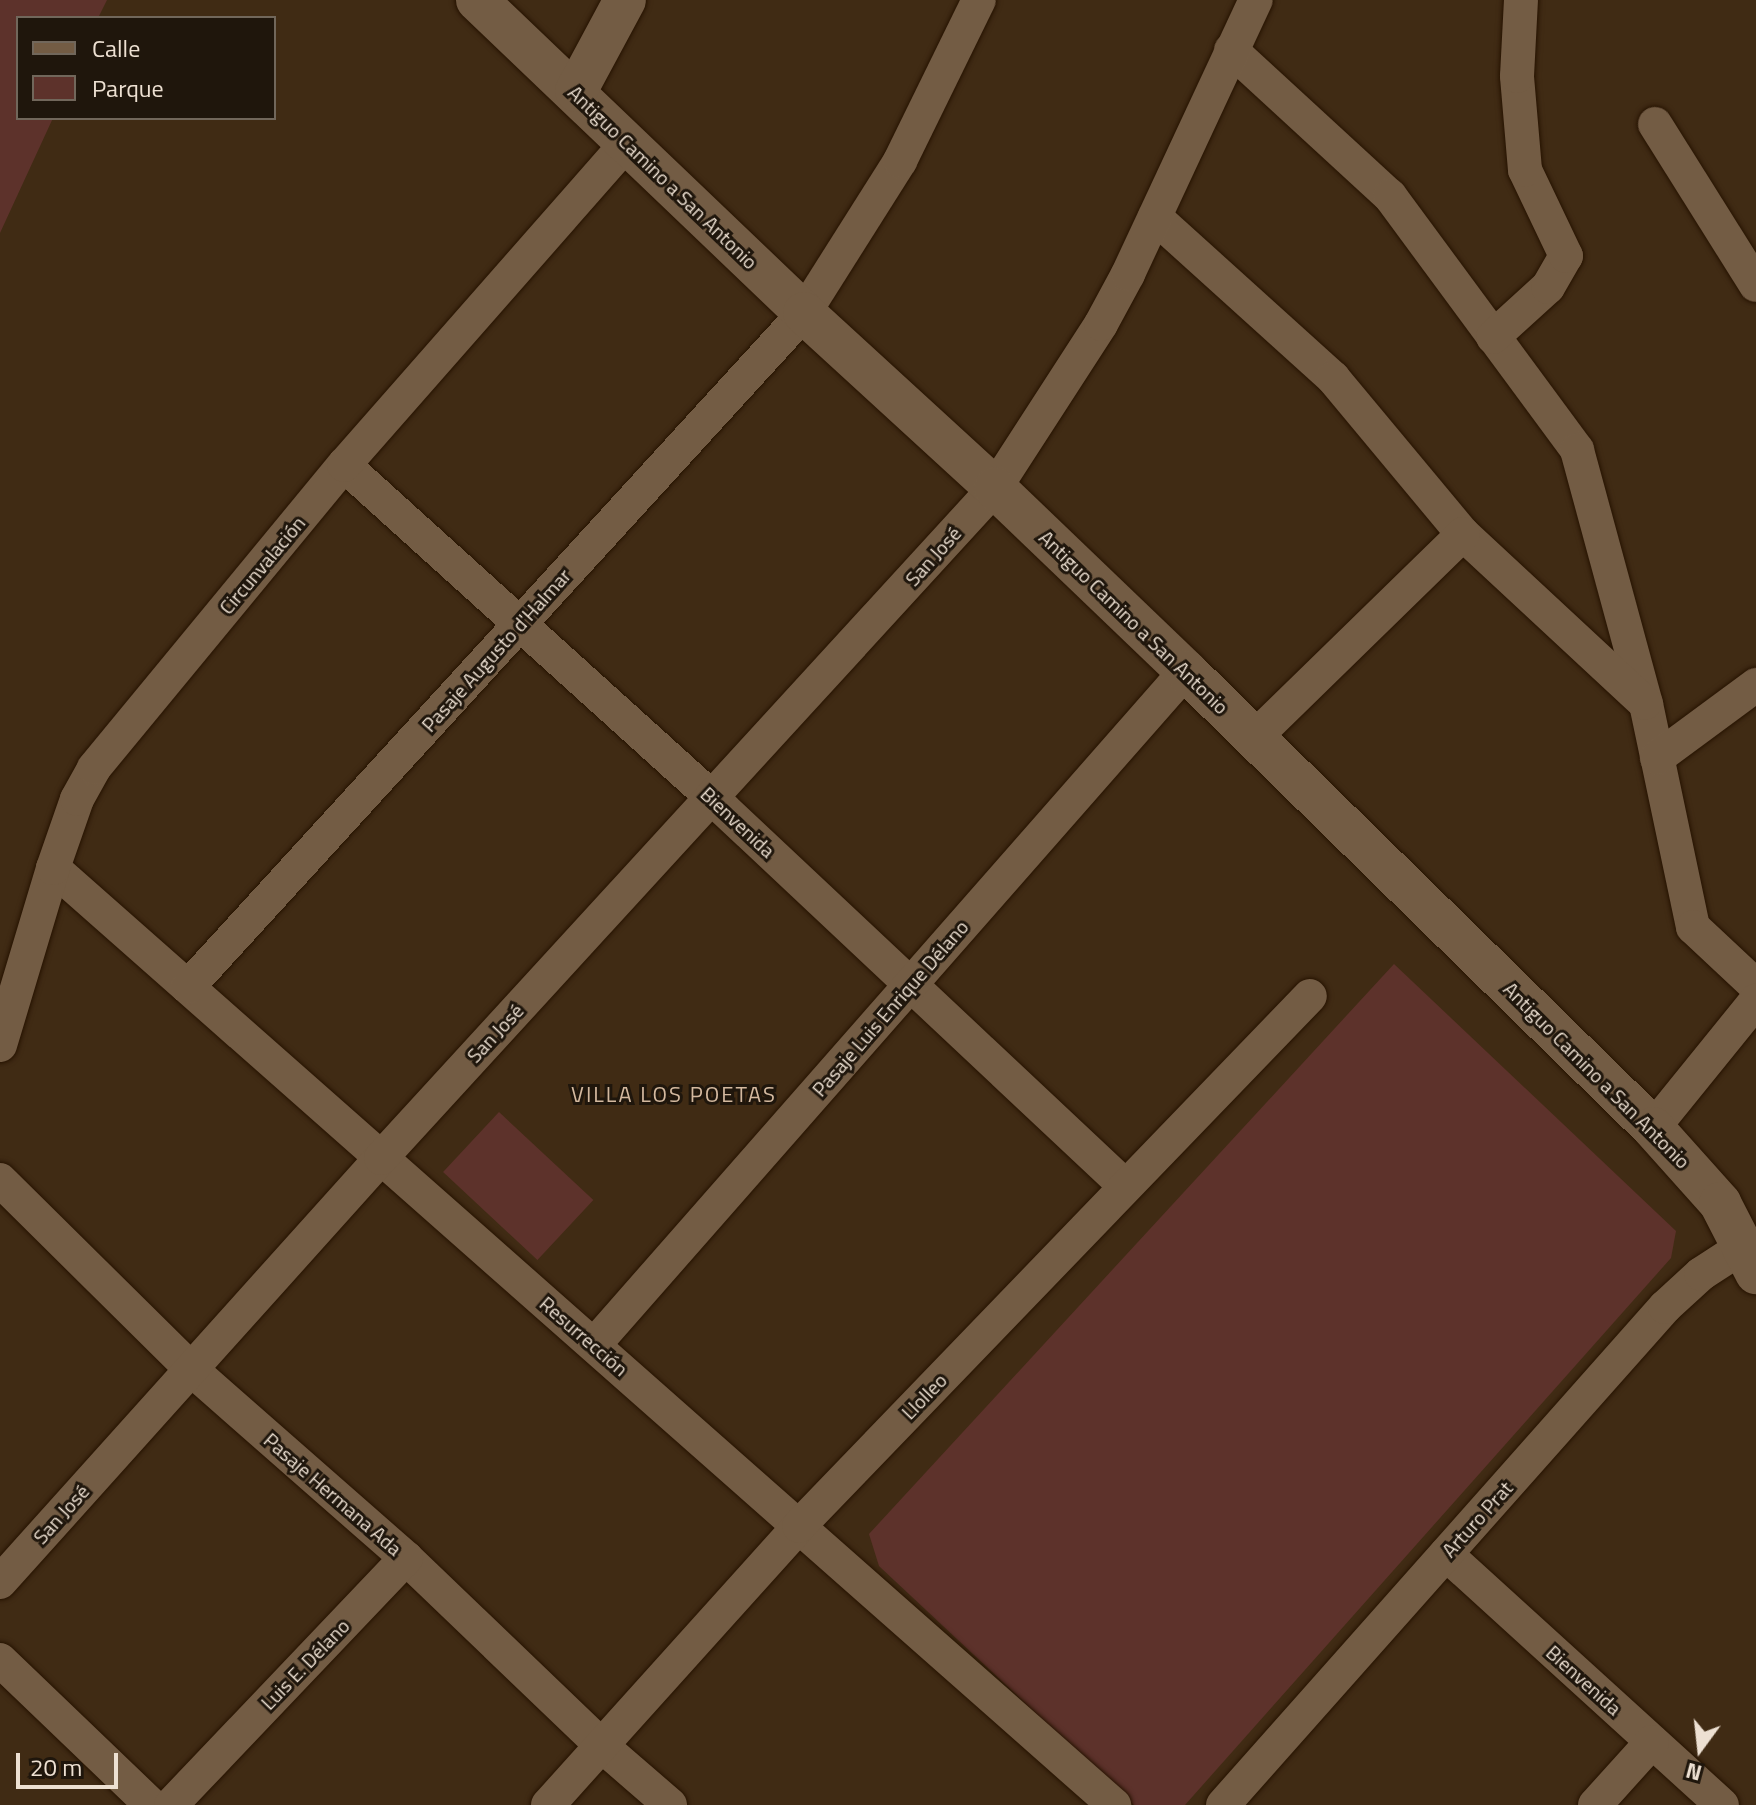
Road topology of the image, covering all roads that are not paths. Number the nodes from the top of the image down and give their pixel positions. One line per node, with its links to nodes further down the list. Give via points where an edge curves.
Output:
1 (477, 0): 7 (street, Antiguo Camino a San Antonio)
2 (625, 0): 7 (street)
3 (979, 0): 12 (street, Pasaje Augusto d'Halmar, via 900,161)
4 (1256, 0): 6 (street, San José)
5 (1521, 0): 13 (street, via 1517,76 1525,170 1566,256 1548,287)
6 (1231, 50): 10 (street, San José); 13 (street, via 1390,196)
7 (576, 91): 9 (street, Antiguo Camino a San Antonio)
8 (1655, 124): 11 (street)
9 (627, 143): 12 (street, Antiguo Camino a San Antonio); 14 (street, Circunvalación)
10 (1155, 217): 15 (street, San José, via 1101,324); 16 (street, via 1333,378)
11 (1756, 285)
12 (804, 313): 15 (street, Antiguo Camino a San Antonio); 17 (street, Pasaje Augusto d'Halmar)
13 (1493, 337): 20 (street, via 1577,450)
14 (344, 465): 17 (street, Bienvenida); 24 (street, Circunvalación, via 94,768)
15 (995, 488): 18 (street, Antiguo Camino a San Antonio); 23 (street, San José)
16 (1463, 534): 20 (street); 21 (street)
17 (520, 624): 23 (street, Bienvenida); 27 (street, Pasaje Augusto d'Halmar)
18 (1186, 671): 21 (street, Antiguo Camino a San Antonio); 25 (street, Pasaje Luis Enrique Délano)
19 (1756, 685): 22 (street)
20 (1646, 704): 22 (street)
21 (1254, 738): 31 (street, Antiguo Camino a San Antonio)
22 (1657, 758): 26 (street, via 1693,927)
23 (712, 798): 25 (street, Bienvenida); 32 (street, San José)
24 (53, 868): 27 (street, Resurrección); 30 (street, Circunvalación)
25 (910, 984): 34 (street, Bienvenida); 36 (street, Pasaje Luis Enrique Délano)
26 (1756, 986)
27 (188, 987): 32 (street, Resurrección)
28 (1310, 996): 34 (street, Llolleo)
29 (1756, 1001): 31 (street)
30 (0, 1045)
31 (1653, 1128): 35 (street, Antiguo Camino a San Antonio, via 1720,1203)
32 (381, 1158): 36 (street, Resurrección); 37 (street, San José)
33 (0, 1180): 37 (street, Pasaje Hermana Ada)
34 (1125, 1186): 38 (street, Llolleo)
35 (1752, 1255): 39 (street, Arturo Prat, via 1701,1274 1665,1307)
36 (594, 1345): 38 (street, Resurrección)
37 (192, 1370): 40 (street, Pasaje Hermana Ada); 41 (street, San José)
38 (799, 1526): 44 (street, Llolleo); 49 (street, Resurrección)
39 (1446, 1554): 43 (street, Bienvenida); 50 (street, Arturo Prat)
40 (406, 1558): 44 (street, Pasaje Hermana Ada); 46 (street, Luis E. Délano)
41 (0, 1582)
42 (0, 1660): 45 (street)
43 (1652, 1742): 51 (street); 52 (street, Bienvenida)
44 (602, 1746): 47 (street, Llolleo); 48 (street, Pasaje Hermana Ada)
45 (151, 1805)
46 (171, 1805)
47 (548, 1805)
48 (670, 1805)
49 (1114, 1805)
50 (1223, 1805)
51 (1595, 1805)
52 (1722, 1805)

